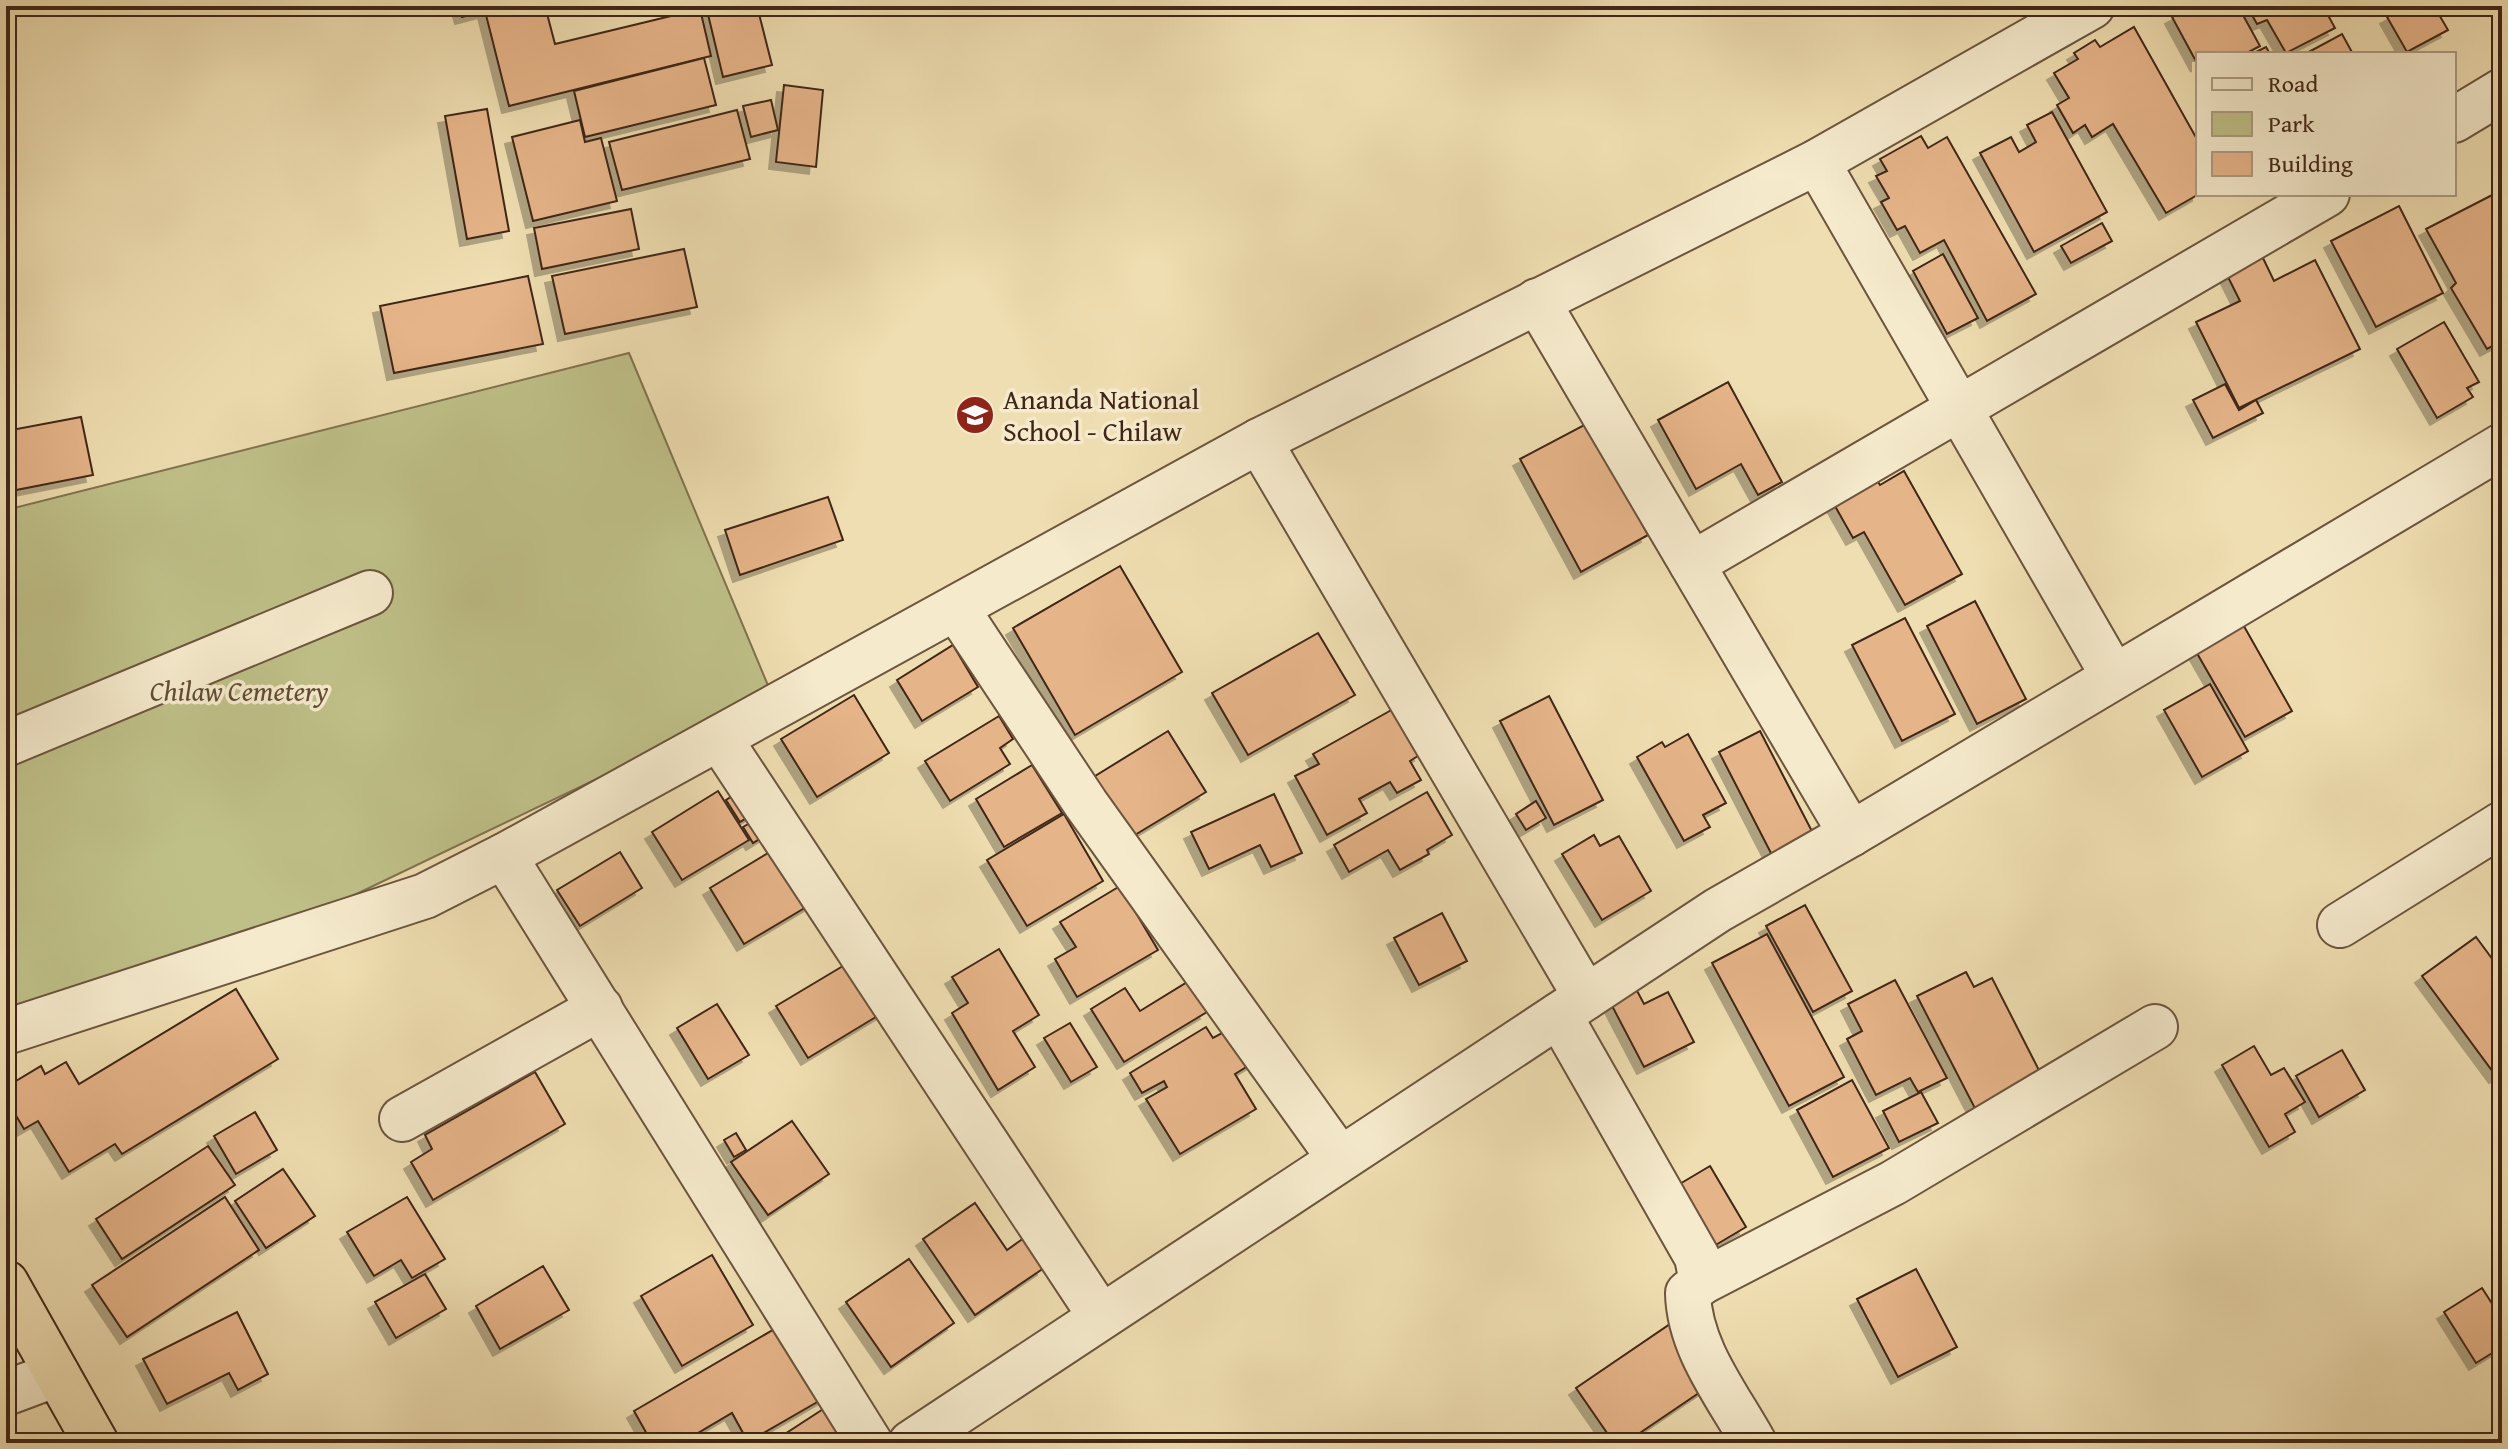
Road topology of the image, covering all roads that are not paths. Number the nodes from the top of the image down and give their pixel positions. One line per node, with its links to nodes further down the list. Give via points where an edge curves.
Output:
1 (2092, 6): 4 (street)
2 (2502, 91): 3 (street)
3 (2456, 119)
4 (1817, 162): 6 (street); 7 (street)
5 (2324, 196): 7 (street)
6 (1537, 301): 8 (street); 10 (street)
7 (1961, 409): 10 (street); 13 (street)
8 (1259, 441): 12 (street); 20 (street)
9 (2502, 446): 13 (street)
10 (1692, 564): 17 (street)
11 (370, 593): 15 (street)
12 (956, 608): 14 (street); 25 (street, via 1086,804)
13 (2114, 677): 17 (street)
14 (719, 738): 18 (street); 28 (street)
15 (6, 744)
16 (2502, 824): 19 (street)
17 (1851, 834): 20 (street, via 1718,910)
18 (504, 856): 21 (street); 23 (street, via 425,896)
19 (2340, 925)
20 (1572, 1006): 25 (street); 26 (street, via 1697,1257)
21 (600, 1008): 24 (street); 32 (street)
22 (2155, 1027): 26 (street, via 1893,1183)
23 (6, 1032)
24 (402, 1119)
25 (1340, 1159): 28 (street)
26 (1702, 1282): 34 (street, via 1688,1293 1695,1339)
27 (6, 1283): 29 (highway)
28 (1101, 1317): 33 (street)
29 (57, 1374): 30 (street); 31 (highway)
30 (6, 1393)
31 (96, 1443)
32 (870, 1443)
33 (911, 1443)
34 (1754, 1443)

